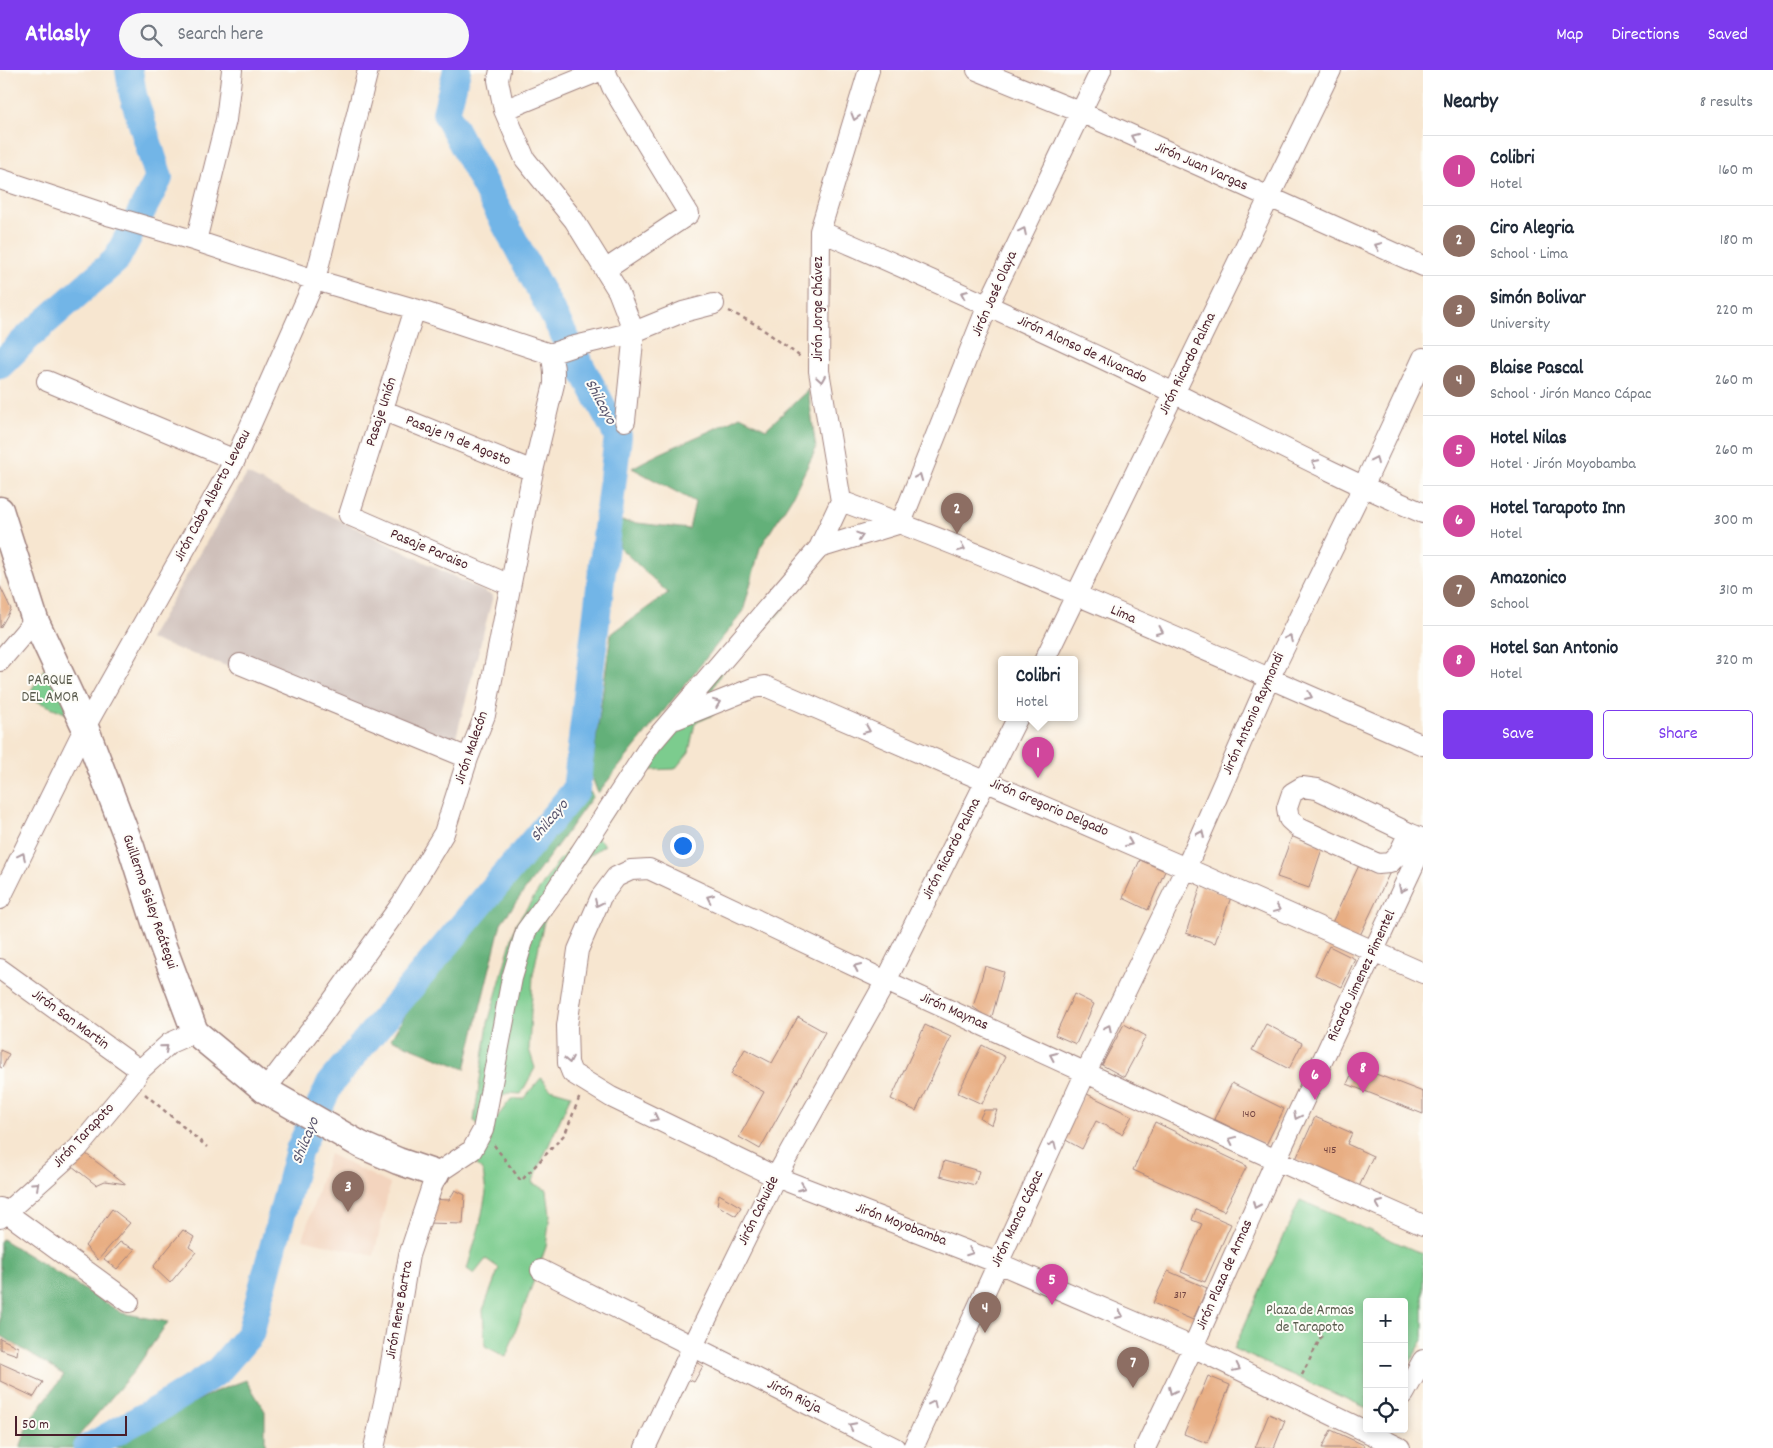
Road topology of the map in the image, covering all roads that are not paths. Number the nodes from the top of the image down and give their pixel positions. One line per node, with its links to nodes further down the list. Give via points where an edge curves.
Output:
1 (232, 70): 14 (street, via 226,120)
2 (368, 70): 17 (street, Jirón Cabo Alberto Leveau)
3 (500, 70): 9 (street, via 498,80)
4 (603, 70): 9 (street); 16 (street, via 689,214)
5 (869, 70): 13 (street, Jirón Jorge Chávez, one-way to 13)
6 (977, 70): 10 (street, Jirón Juan Vargas)
7 (1101, 70): 10 (street, Jirón José Olaya)
8 (1331, 70): 12 (street, Jirón Ricardo Palma)
9 (504, 110): 16 (street, via 526,159 574,220)
10 (1080, 112): 12 (street, Jirón Juan Vargas, one-way to 10); 19 (street, Jirón José Olaya, one-way to 10)
11 (0, 179): 14 (street)
12 (1270, 198): 15 (street, Jirón Juan Vargas, one-way to 12); 25 (street, Jirón Ricardo Palma)
13 (820, 231): 19 (street, Jirón Alonso de Alvarado, one-way to 13); 31 (street, Jirón Jorge Chávez, one-way to 31, via 819,371)
14 (196, 241): 17 (street)
15 (1423, 266)
16 (605, 270): 21 (street, via 618,291)
17 (316, 280): 20 (street); 28 (street, Jirón Cabo Alberto Leveau)
18 (714, 304): 21 (street)
19 (988, 305): 25 (street, Jirón Alonso de Alvarado); 35 (street, Jirón José Olaya, one-way to 19)
20 (415, 308): 22 (street); 26 (street, Pasaje Unión)
21 (628, 333): 22 (street); 27 (street)
22 (550, 354): 29 (street, Jirón Malecón, via 554,384)
23 (1423, 358): 30 (street, Jirón Antonio Raymondi, one-way to 23)
24 (47, 381): 28 (street)
25 (1173, 393): 30 (street, Jirón Alonso de Alvarado, one-way to 25); 38 (street, Jirón Ricardo Palma)
26 (382, 410): 29 (street, Pasaje 19 de Agosto); 34 (street, Pasaje Unión)
27 (625, 421)
28 (236, 460): 46 (street, Jirón Cabo Alberto Leveau)
29 (533, 471): 37 (street, Jirón Malecón)
30 (1363, 487): 33 (street, Jirón Alonso de Alvarado); 43 (street, Jirón Antonio Raymondi, one-way to 30)
31 (841, 501): 35 (street, Lima); 36 (street)
32 (0, 510): 39 (main road, Guillermo Sisley Reátegui)
33 (1423, 513)
34 (349, 515): 37 (street, Pasaje Paraiso)
35 (900, 523): 36 (street, one-way to 35); 38 (street, Lima, one-way to 38)
36 (819, 548): 44 (street)
37 (510, 585): 48 (street, Jirón Malecón, via 484,716)
38 (1076, 594): 40 (street, Jirón Ricardo Palma); 43 (street, Lima, one-way to 43)
39 (35, 620): 41 (street); 46 (main road, Guillermo Sisley Reátegui)
40 (1046, 656)
41 (0, 661)
42 (240, 664): 48 (street)
43 (1269, 679): 47 (street, Lima, one-way to 47); 51 (street, Jirón Antonio Raymondi, one-way to 43)
44 (672, 721): 49 (street, Jirón Gregorio Delgado, one-way to 49, via 765,686); 63 (street, via 651,744 526,931 512,978 482,1130 472,1150)
45 (1016, 721): 49 (street, Jirón Ricardo Palma)
46 (85, 727): 53 (street, Jirón Cabo Alberto Leveau, one-way to 46); 58 (main road, Guillermo Sisley Reátegui, via 132,847 161,942)
47 (1423, 745)
48 (468, 758): 61 (street, Jirón Malecón, via 444,833 402,903)
49 (987, 781): 51 (street, Jirón Gregorio Delgado, one-way to 51); 57 (street, Jirón Ricardo Palma)
50 (1418, 839): 50 (street, via 1317,790 1302,787 1292,793 1286,808 1289,819 1299,828 1378,864 1390,863); 54 (street, Ricardo Jimenez Pimentel, one-way to 54)
51 (1186, 868): 54 (street, Jirón Gregorio Delgado, one-way to 54); 59 (street, Jirón Antonio Raymondi, one-way to 51)
52 (631, 870): 57 (street, Jirón Maynas, one-way to 52, via 649,869); 64 (street, Jirón Moyobamba, one-way to 64, via 616,877 601,897 578,950 567,1026 568,1063 572,1073 611,1097)
53 (0, 900)
54 (1373, 952): 56 (street, Jirón Gregorio Delgado); 62 (street, Ricardo Jimenez Pimentel, one-way to 62)
55 (0, 969): 60 (street, Jirón San Martin)
56 (1423, 973)
57 (886, 981): 59 (street, Jirón Maynas, one-way to 57); 64 (street, Jirón Cahuide)
58 (195, 1032): 60 (street, Jirón Tarapoto, one-way to 58, via 170,1043); 61 (main road, Guillermo Sisley Reátegui)
59 (1086, 1072): 62 (street, Jirón Maynas, one-way to 59); 67 (street, Jirón Manco Cápac, one-way to 59)
60 (136, 1077): 65 (street, Jirón Tarapoto, one-way to 60, via 78,1148)
61 (264, 1090): 63 (main road, Guillermo Sisley Reátegui, via 361,1145)
62 (1276, 1160): 66 (street, one-way to 62); 71 (street, Jirón Plaza de Armas, one-way to 71)
63 (436, 1174): 75 (street, Jirón Rene Bartra, via 409,1256)
64 (776, 1177): 67 (street, Jirón Moyobamba, one-way to 67); 70 (street, Jirón Cahuide)
65 (2, 1212): 69 (street)
66 (1423, 1225)
67 (998, 1263): 71 (street, Jirón Moyobamba, one-way to 71); 78 (street, Jirón Manco Cápac, one-way to 67)
68 (541, 1270): 70 (street, Jirón Rioja)
69 (129, 1302)
70 (693, 1346): 76 (street, Jirón Cahuide); 77 (street, Jirón Rioja, one-way to 70)
71 (1193, 1347): 74 (street, Jirón Plaza de Armas, one-way to 74); 79 (street, one-way to 79)
72 (1423, 1360): 73 (street)
73 (1407, 1388)
74 (1380, 1439): 80 (street, Jirón Plaza de Armas)
75 (374, 1448)
76 (645, 1448)
77 (895, 1448)
78 (913, 1448)
79 (1145, 1448)
80 (1400, 1448)

